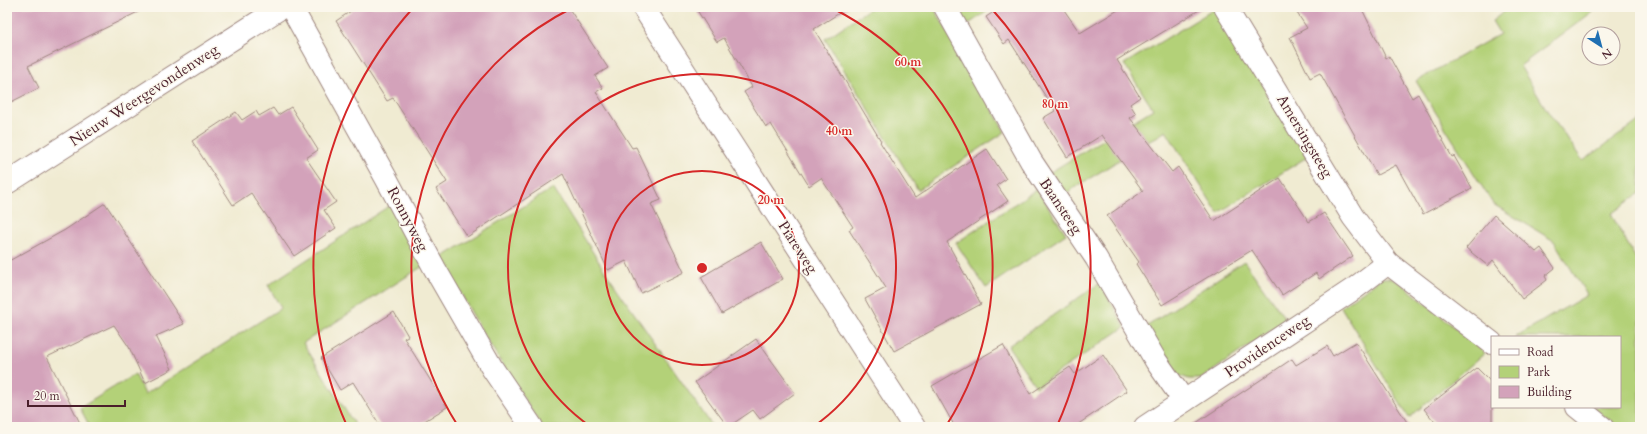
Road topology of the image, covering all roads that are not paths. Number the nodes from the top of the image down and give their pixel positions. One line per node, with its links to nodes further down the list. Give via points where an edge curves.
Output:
1 (282, 7): 6 (street, Nieuw Weergevondenweg)
2 (291, 7): 11 (street, Ronnyweg, via 435,269 492,368)
3 (643, 7): 12 (street, Piareweg)
4 (945, 7): 9 (street, Baansteeg, via 1031,161 1096,258 1156,361)
5 (1225, 7): 7 (street, Amersingsteeg, via 1353,217)
6 (7, 183)
7 (1388, 263): 8 (street, Amersingsteeg); 9 (street, Providenceweg, via 1355,288)
8 (1491, 342)
9 (1184, 401): 13 (street, Providenceweg)
10 (1578, 408): 14 (street)
11 (532, 427)
12 (914, 427)
13 (1145, 427)
14 (1602, 427)

